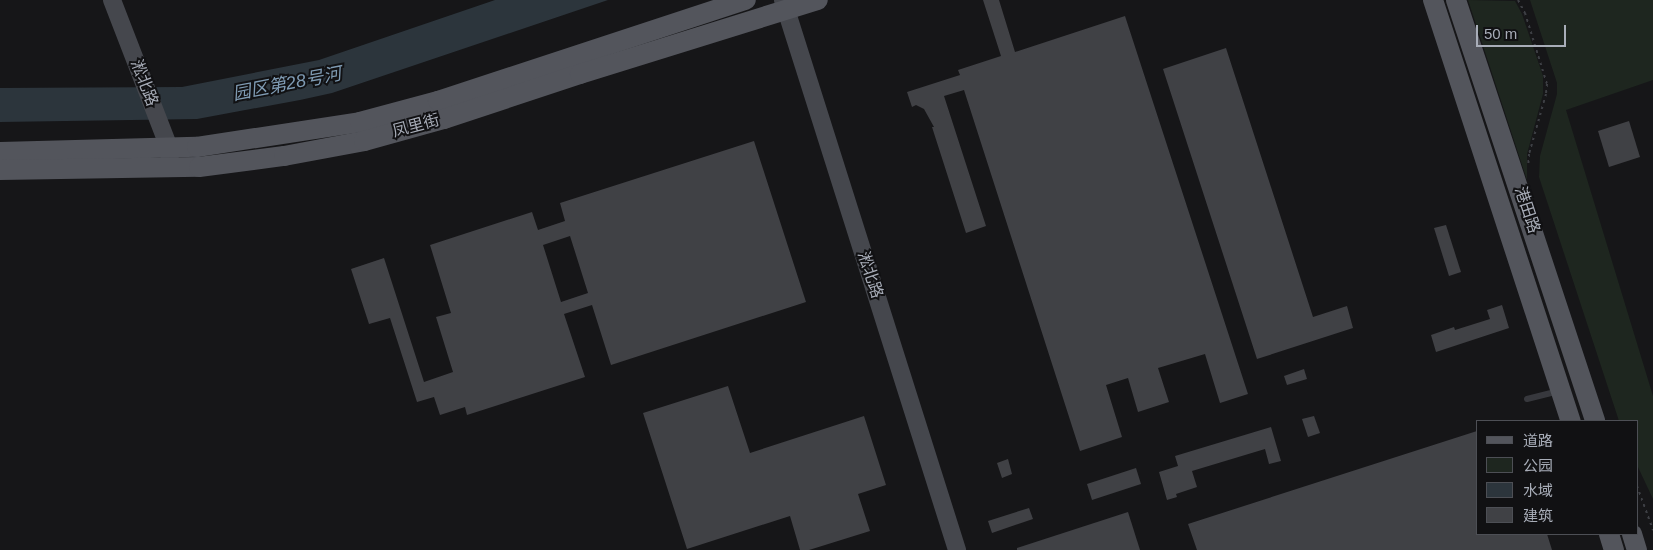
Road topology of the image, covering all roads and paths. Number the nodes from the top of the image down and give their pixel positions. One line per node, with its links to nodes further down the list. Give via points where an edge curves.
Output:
1 (112, 0): 9 (street, 淞北路)
2 (746, 0): 9 (main road, 凤里街, via 465,92 360,122)
3 (818, 0): 7 (main road, 凤里街)
4 (1433, 0): 12 (main road, 港田路)
5 (1456, 0): 15 (main road, 港田路)
6 (1518, 0): 11 (path, via 1547,84 1529,154)
7 (784, 5): 9 (main road, 凤里街, via 444,119 364,141 199,167); 20 (street, 淞北路)
8 (0, 152): 9 (main road, 凤里街)
9 (170, 158): 10 (main road, 凤里街)
10 (0, 170)
11 (1529, 173)
12 (1561, 390): 13 (lane); 14 (main road, 港田路)
13 (1527, 399)
14 (1572, 420)
15 (1595, 420)
16 (1638, 489): 17 (path)
17 (1653, 530)
18 (1609, 535): 21 (main road)
19 (1632, 535): 22 (main road)
20 (957, 550)
21 (1614, 550)
22 (1637, 550)

